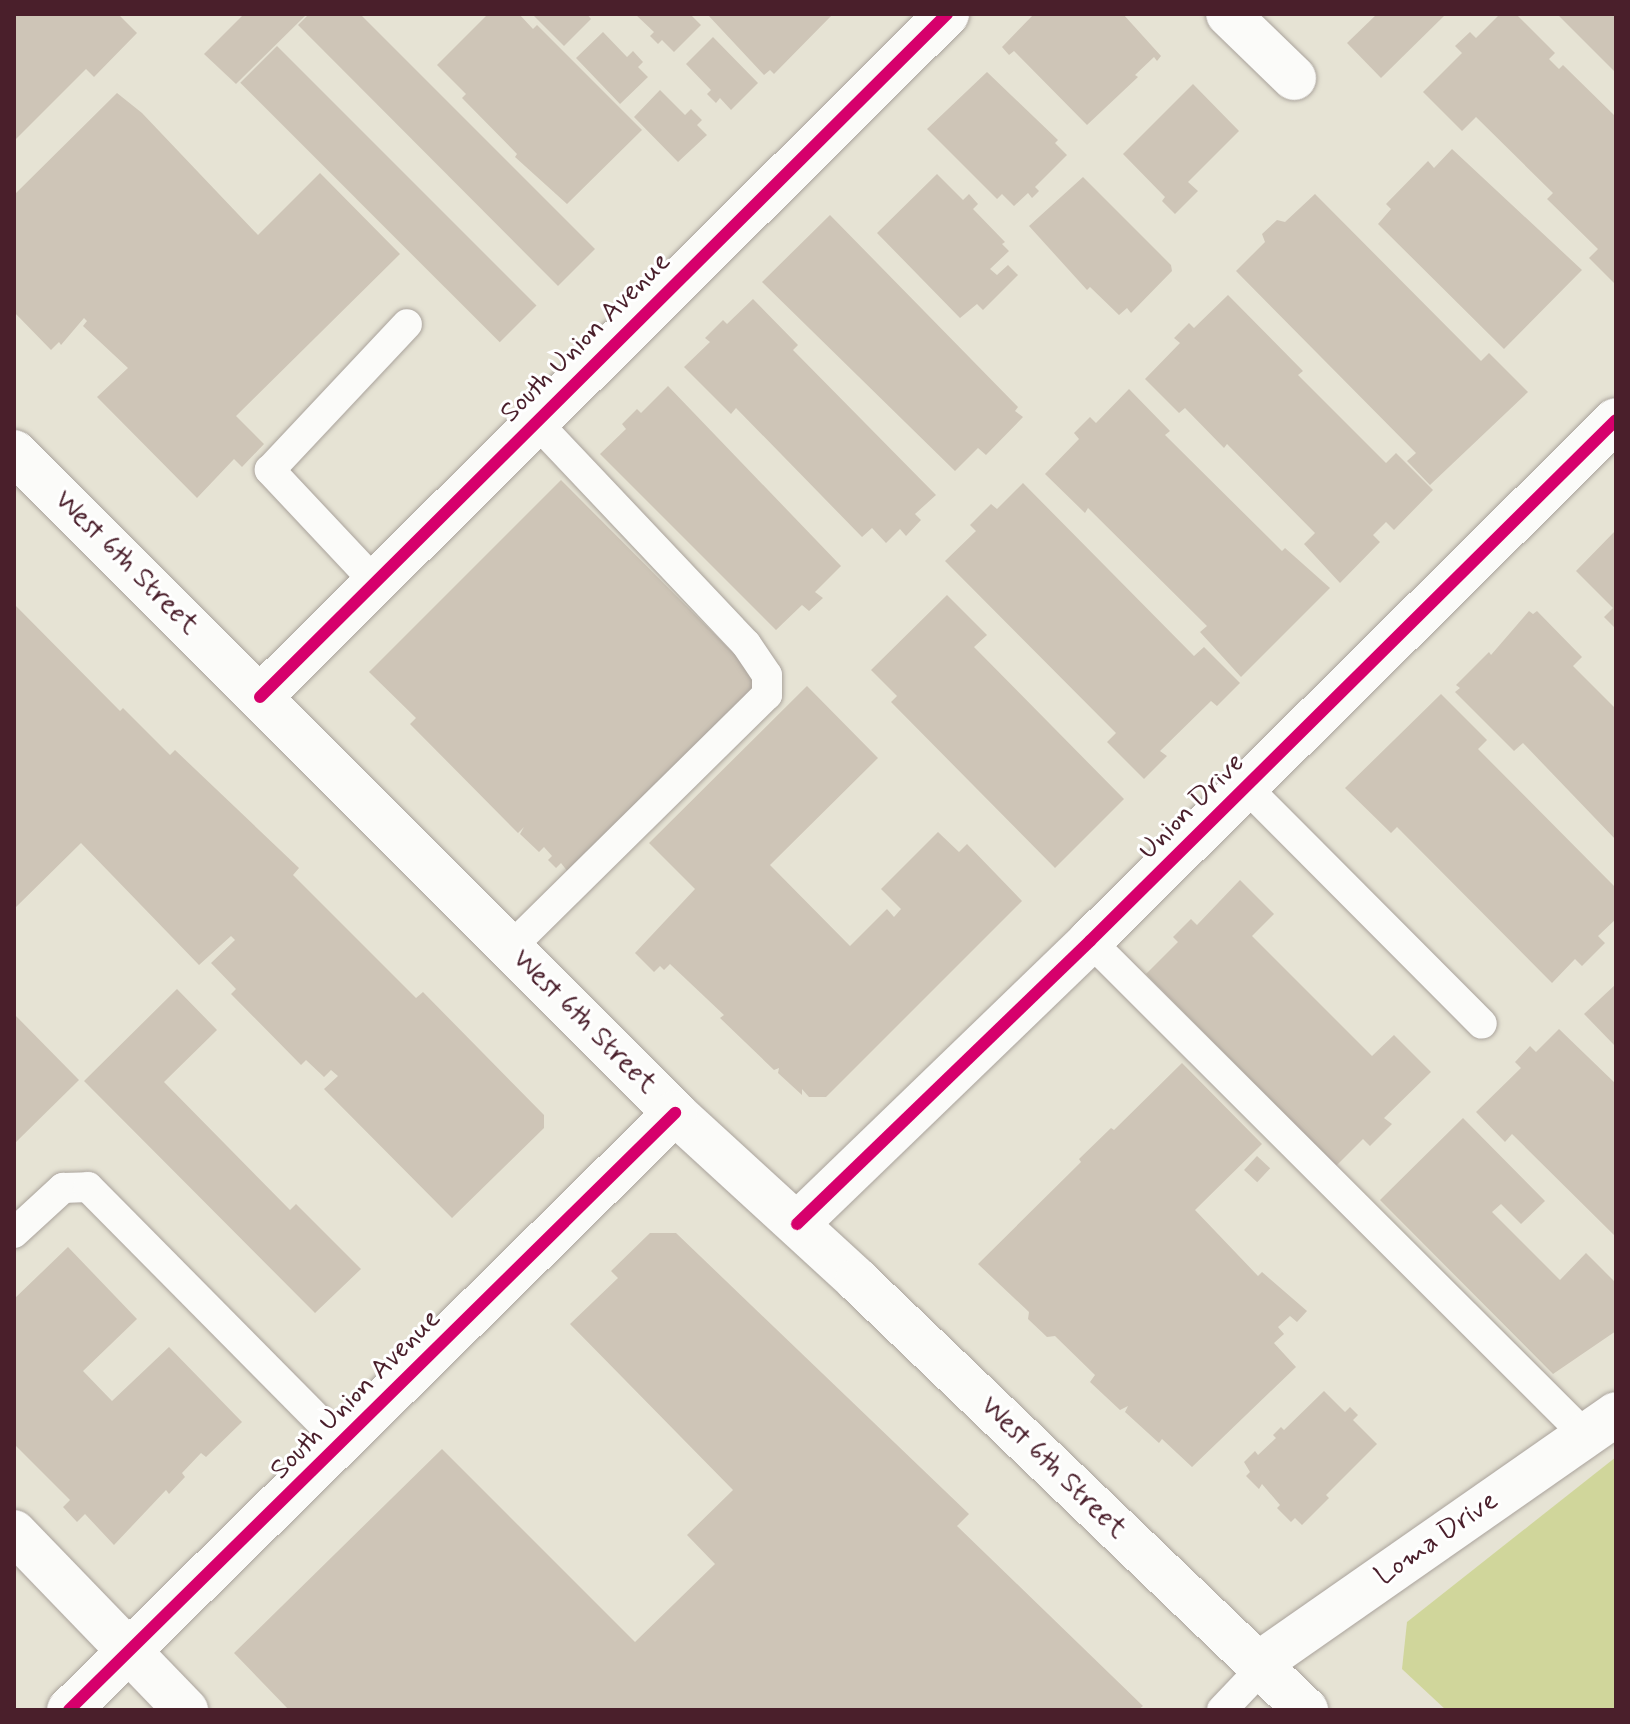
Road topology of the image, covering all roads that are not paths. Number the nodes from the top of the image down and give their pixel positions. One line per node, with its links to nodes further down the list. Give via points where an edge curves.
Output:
1 (947, 14): 6 (street, South Union Avenue)
2 (1228, 14): 3 (street)
3 (1294, 78)
4 (407, 324): 8 (lane, via 270,470)
5 (1616, 420): 10 (street, Union Drive)
6 (536, 422): 8 (street, South Union Avenue); 12 (lane, via 746,644 767,675 767,695)
7 (14, 452): 9 (street, West 6th Street)
8 (375, 582): 9 (street, South Union Avenue)
9 (260, 697): 12 (street, West 6th Street)
10 (1246, 787): 11 (street, Union Drive); 13 (lane)
11 (1090, 941): 15 (street, Union Drive); 17 (lane)
12 (510, 948): 14 (street, West 6th Street)
13 (1482, 1024)
14 (675, 1113): 15 (street, West 6th Street); 18 (street, South Union Avenue)
15 (797, 1224): 21 (street, West 6th Street)
16 (14, 1233): 18 (lane, via 63,1188 88,1187)
17 (1600, 1424): 21 (street, Loma Drive)
18 (341, 1443): 20 (street, South Union Avenue)
19 (14, 1532): 20 (street)
20 (129, 1652): 22 (street, South Union Avenue); 23 (street)
21 (1260, 1666): 24 (lane); 25 (street, West 6th Street)
22 (69, 1710)
23 (186, 1710)
24 (1222, 1710)
25 (1306, 1710)

